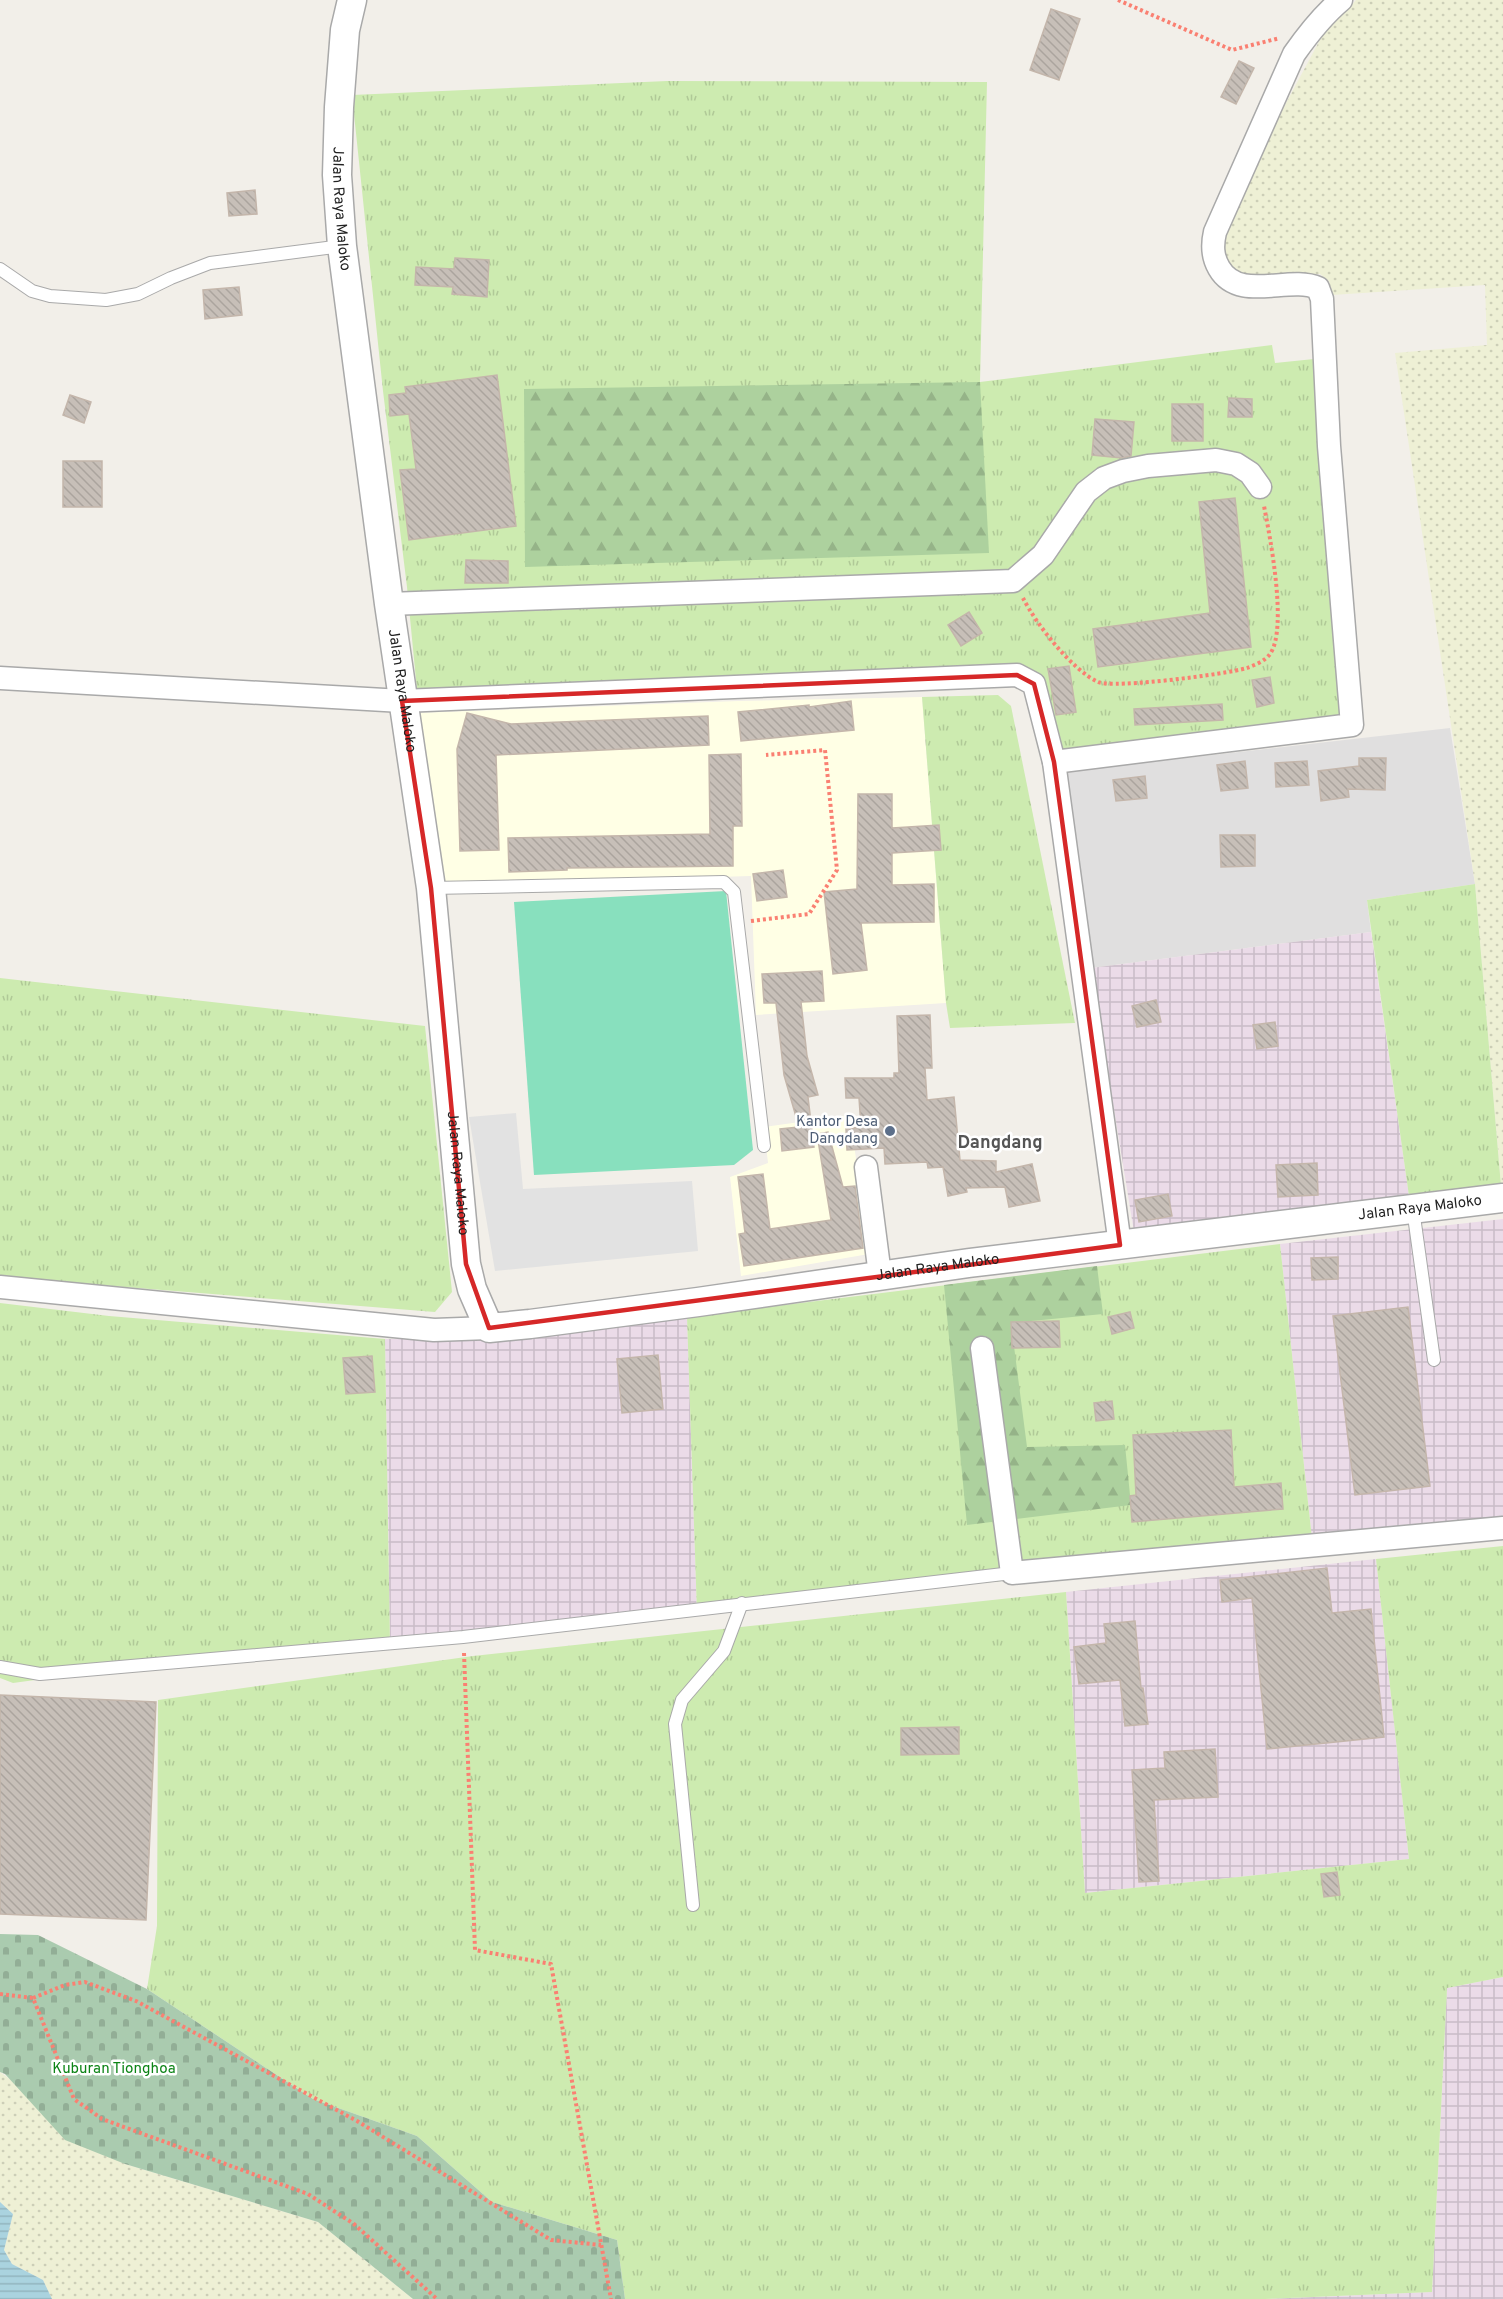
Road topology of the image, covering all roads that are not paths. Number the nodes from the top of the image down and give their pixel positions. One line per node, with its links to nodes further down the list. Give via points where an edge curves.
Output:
1 (352, 0): 3 (street, Jalan Raya Maloko, via 345,30 339,107 337,175)
2 (1341, 0): 9 (street, via 1310,31 1294,54 1212,245 1214,260 1223,275 1239,284 1308,284 1318,288 1322,299 1329,446 1352,725)
3 (342, 246): 4 (lane, via 210,263 138,294 106,300 32,291); 6 (street, Jalan Raya Maloko)
4 (0, 269)
5 (1260, 487): 6 (street, via 1250,473 1236,464 1216,460 1148,466 1104,478 1086,492 1043,555 1013,581)
6 (388, 604): 8 (street, Jalan Raya Maloko)
7 (0, 678): 8 (street)
8 (402, 701): 9 (street, via 1017,675 1034,684); 10 (street, Jalan Raya Maloko)
9 (1054, 762): 15 (street)
10 (431, 888): 11 (lane, via 724,882 734,892); 18 (street, Jalan Raya Maloko, via 466,1264 472,1290)
11 (764, 1146)
12 (866, 1167): 16 (street)
13 (1503, 1198): 14 (street, Jalan Raya Maloko)
14 (1412, 1208): 15 (street, Jalan Raya Maloko); 20 (lane)
15 (1120, 1245): 16 (street, Jalan Raya Maloko)
16 (880, 1275): 18 (street, Jalan Raya Maloko)
17 (0, 1287): 18 (street, via 434,1330)
18 (489, 1328)
19 (982, 1348): 22 (street)
20 (1434, 1360)
21 (1503, 1528): 22 (street)
22 (1011, 1573): 23 (lane)
23 (742, 1603): 24 (lane, via 463,1637 40,1674); 25 (lane, via 724,1651 682,1700 675,1724)
24 (0, 1667)
25 (693, 1905)

